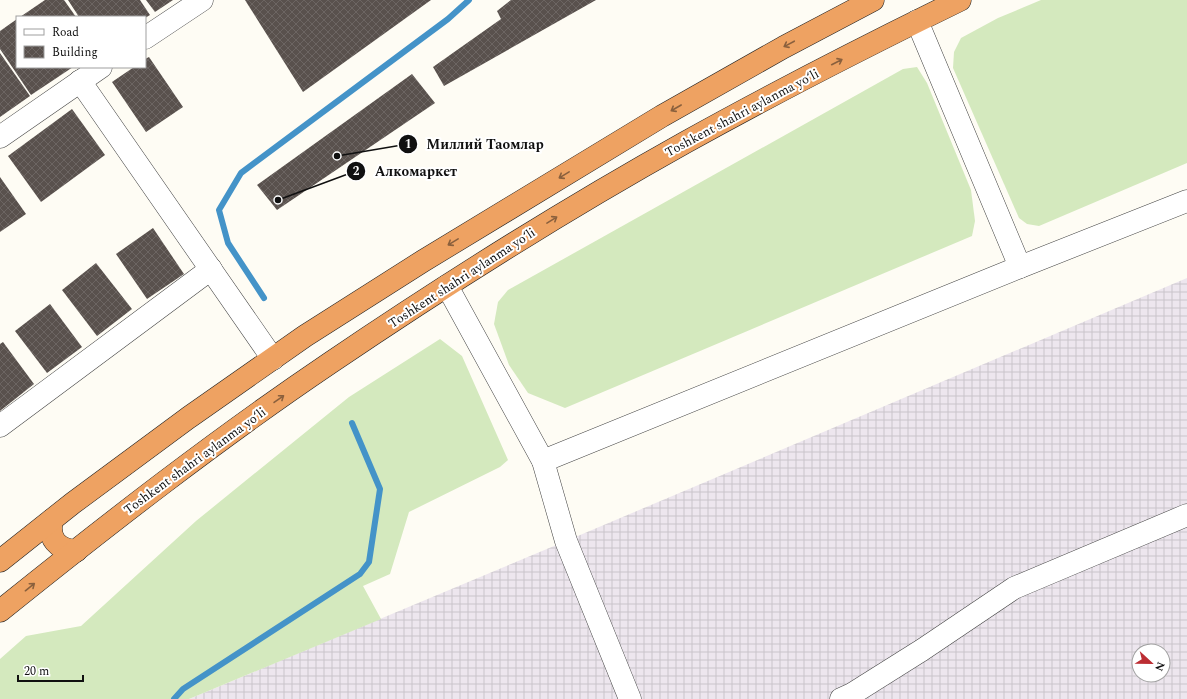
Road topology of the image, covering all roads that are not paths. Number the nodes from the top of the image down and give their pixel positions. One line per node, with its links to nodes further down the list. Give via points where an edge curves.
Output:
1 (202, 0): 5 (street)
2 (873, 0): 10 (highway, one-way to 10, via 662,116)
3 (960, 0): 4 (highway, Toshkent shahri aylanma yoʻli)
4 (917, 22): 11 (street); 13 (highway, Toshkent shahri aylanma yoʻli, one-way to 4, via 567,211 686,142)
5 (146, 37)
6 (100, 68): 7 (street)
7 (80, 81): 8 (street); 12 (street)
8 (0, 137)
9 (1187, 201): 11 (street)
10 (430, 257): 13 (highway); 14 (highway)
11 (1020, 267): 16 (street)
12 (210, 269): 14 (street); 15 (street)
13 (447, 286): 16 (street); 19 (highway, Toshkent shahri aylanma yoʻli, one-way to 13, via 212,447 329,364)
14 (273, 359): 18 (highway, via 182,422)
15 (0, 426)
16 (543, 461): 22 (street, via 566,541)
17 (1187, 515): 23 (street, via 1014,588 922,650)
18 (52, 520): 19 (highway, via 54,542 64,548); 20 (highway)
19 (76, 550): 21 (highway, Toshkent shahri aylanma yoʻli, one-way to 19)
20 (0, 561)
21 (0, 611)
22 (630, 699)
23 (841, 699)

